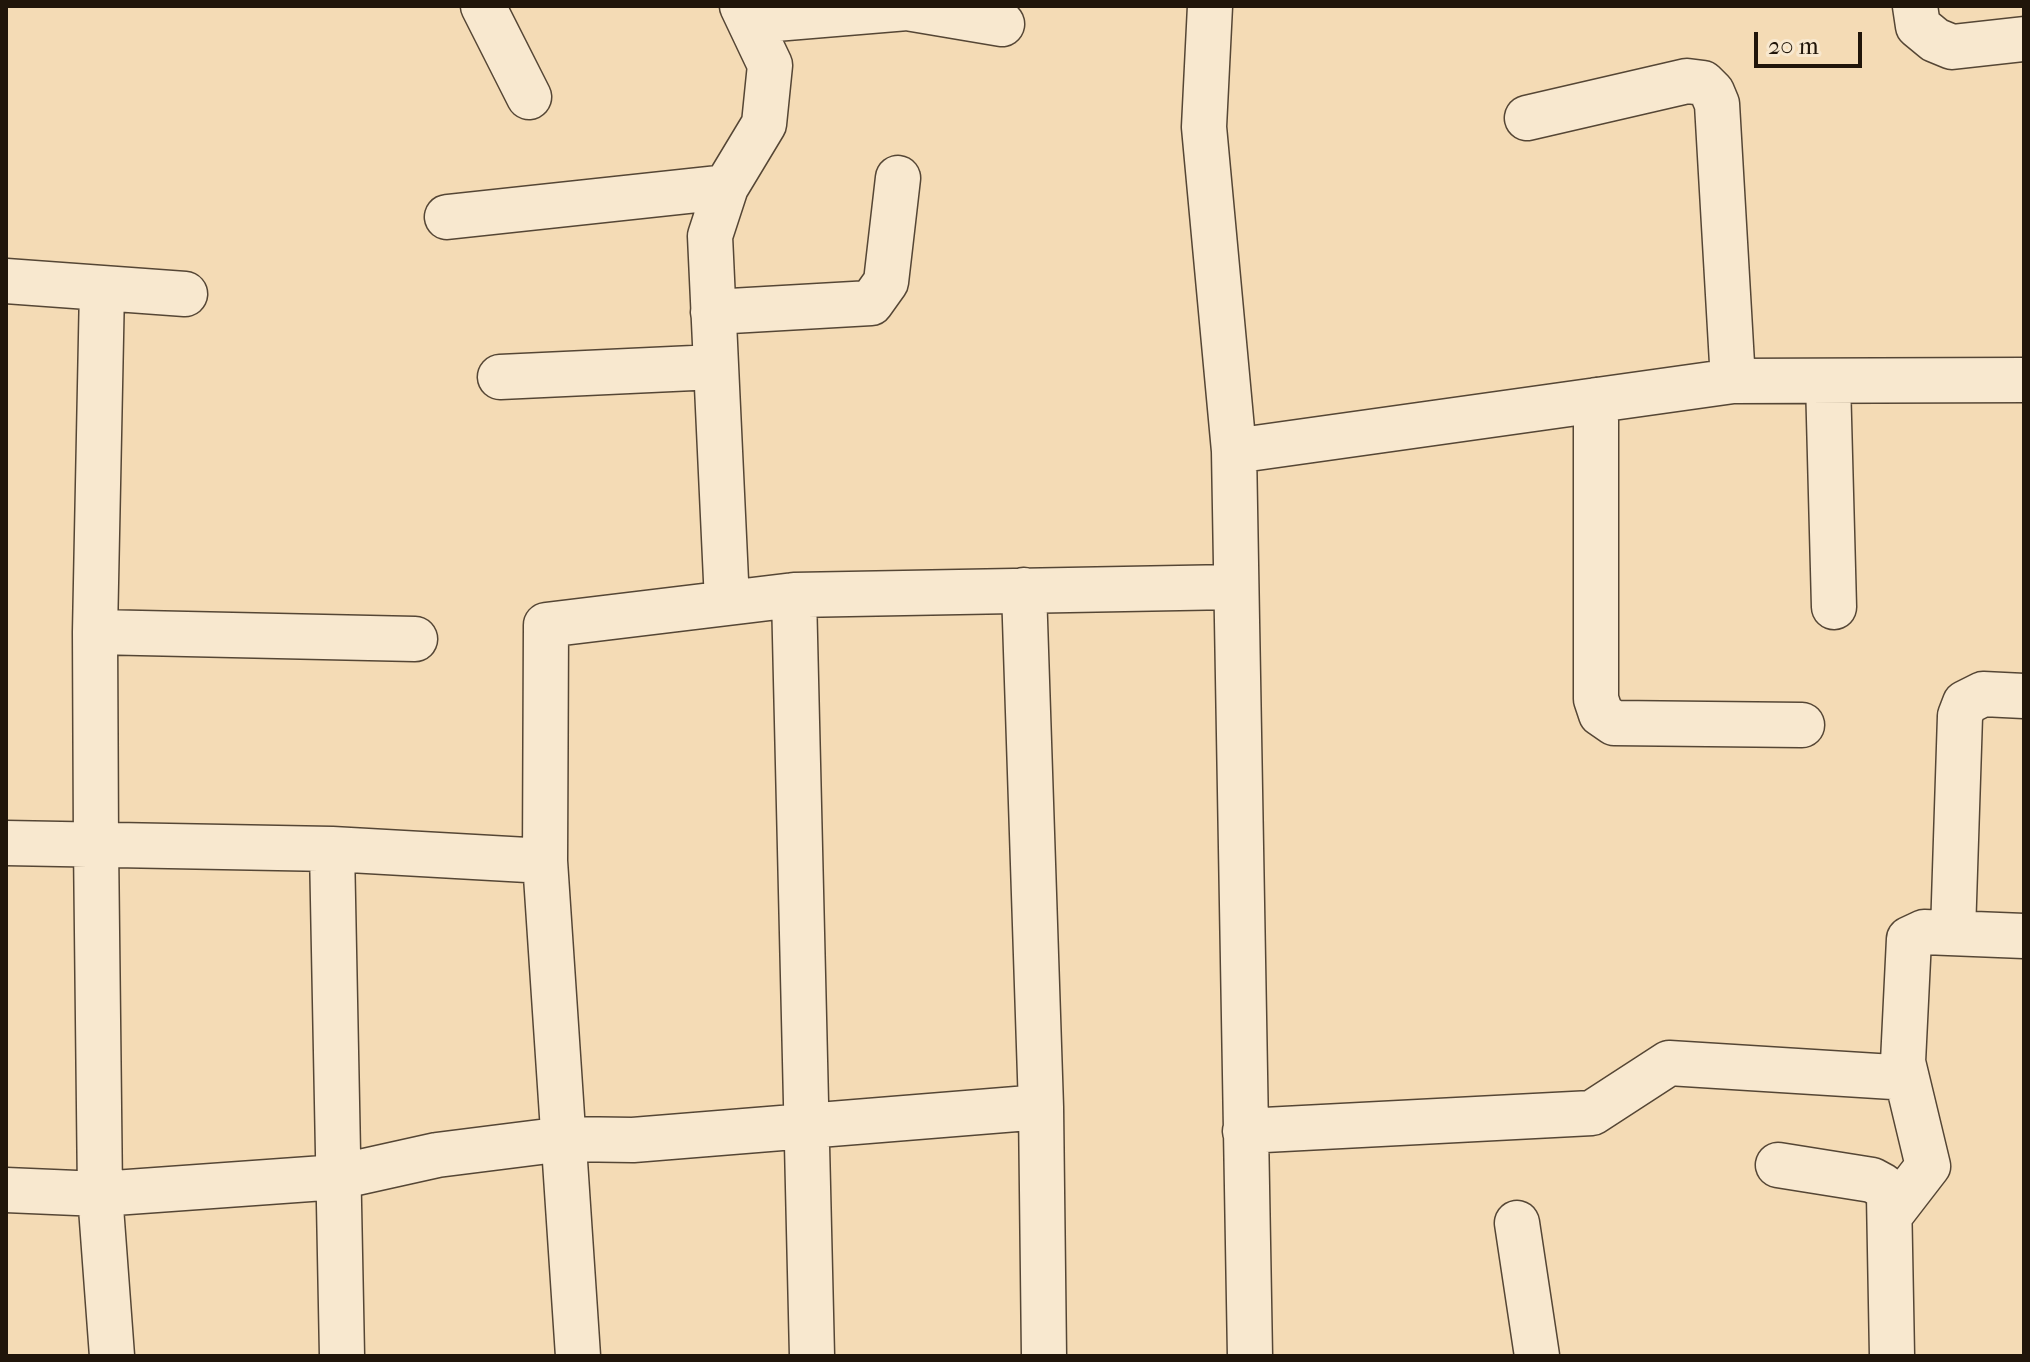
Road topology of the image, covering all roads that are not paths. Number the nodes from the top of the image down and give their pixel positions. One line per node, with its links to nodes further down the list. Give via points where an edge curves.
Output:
1 (483, 6): 7 (street)
2 (1210, 6): 22 (street, via 1204,127)
3 (1915, 6): 6 (street, via 1918,26 1952,47)
4 (747, 13): 5 (street, via 907,8); 10 (street, via 770,65 769,97 764,124)
5 (1002, 24)
6 (2024, 39)
7 (529, 97)
8 (1527, 118): 19 (street, via 1687,81 1703,83 1712,92 1717,104)
9 (898, 178): 15 (street, via 886,282 871,303)
10 (726, 187): 11 (street); 15 (street, via 710,236)
11 (447, 217)
12 (6, 281): 13 (street)
13 (102, 288): 14 (street); 28 (street)
14 (185, 294)
15 (713, 312): 16 (street)
16 (715, 367): 17 (street); 26 (street)
17 (500, 377)
18 (2024, 380): 20 (street)
19 (1733, 381): 20 (street); 21 (street)
20 (1828, 381): 27 (street)
21 (1596, 400): 22 (street); 31 (street, via 1596,699 1601,714 1614,723)
22 (1234, 451): 23 (street)
23 (1234, 587): 24 (street); 41 (street)
24 (1024, 590): 25 (street); 39 (street)
25 (794, 595): 26 (street); 40 (street)
26 (727, 602): 35 (street, via 546,625)
27 (1834, 607)
28 (95, 632): 29 (street); 33 (street)
29 (415, 639)
30 (2024, 696): 36 (street, via 1983,694 1965,703 1960,716)
31 (1802, 725)
32 (6, 843): 33 (street)
33 (96, 844): 34 (street); 46 (street)
34 (332, 849): 35 (street); 44 (street)
35 (545, 861): 42 (street)
36 (1953, 932): 37 (street); 38 (street, via 1924,932 1909,939)
37 (2024, 936)
38 (1903, 1062): 41 (street, via 1893,1077 1669,1063 1592,1113); 47 (street, via 1928,1166)
39 (1041, 1107): 40 (street); 53 (street)
40 (805, 1128): 42 (street, via 633,1140); 52 (street)
41 (1245, 1131): 54 (street)
42 (564, 1139): 44 (street, via 437,1155); 51 (street)
43 (1778, 1165): 47 (street, via 1872,1180 1889,1196)
44 (338, 1177): 46 (street); 50 (street)
45 (6, 1190): 46 (street)
46 (100, 1194): 49 (street)
47 (1891, 1214): 56 (street)
48 (1517, 1223): 55 (street)
49 (112, 1356)
50 (342, 1356)
51 (578, 1356)
52 (812, 1356)
53 (1044, 1356)
54 (1250, 1356)
55 (1537, 1356)
56 (1892, 1356)

